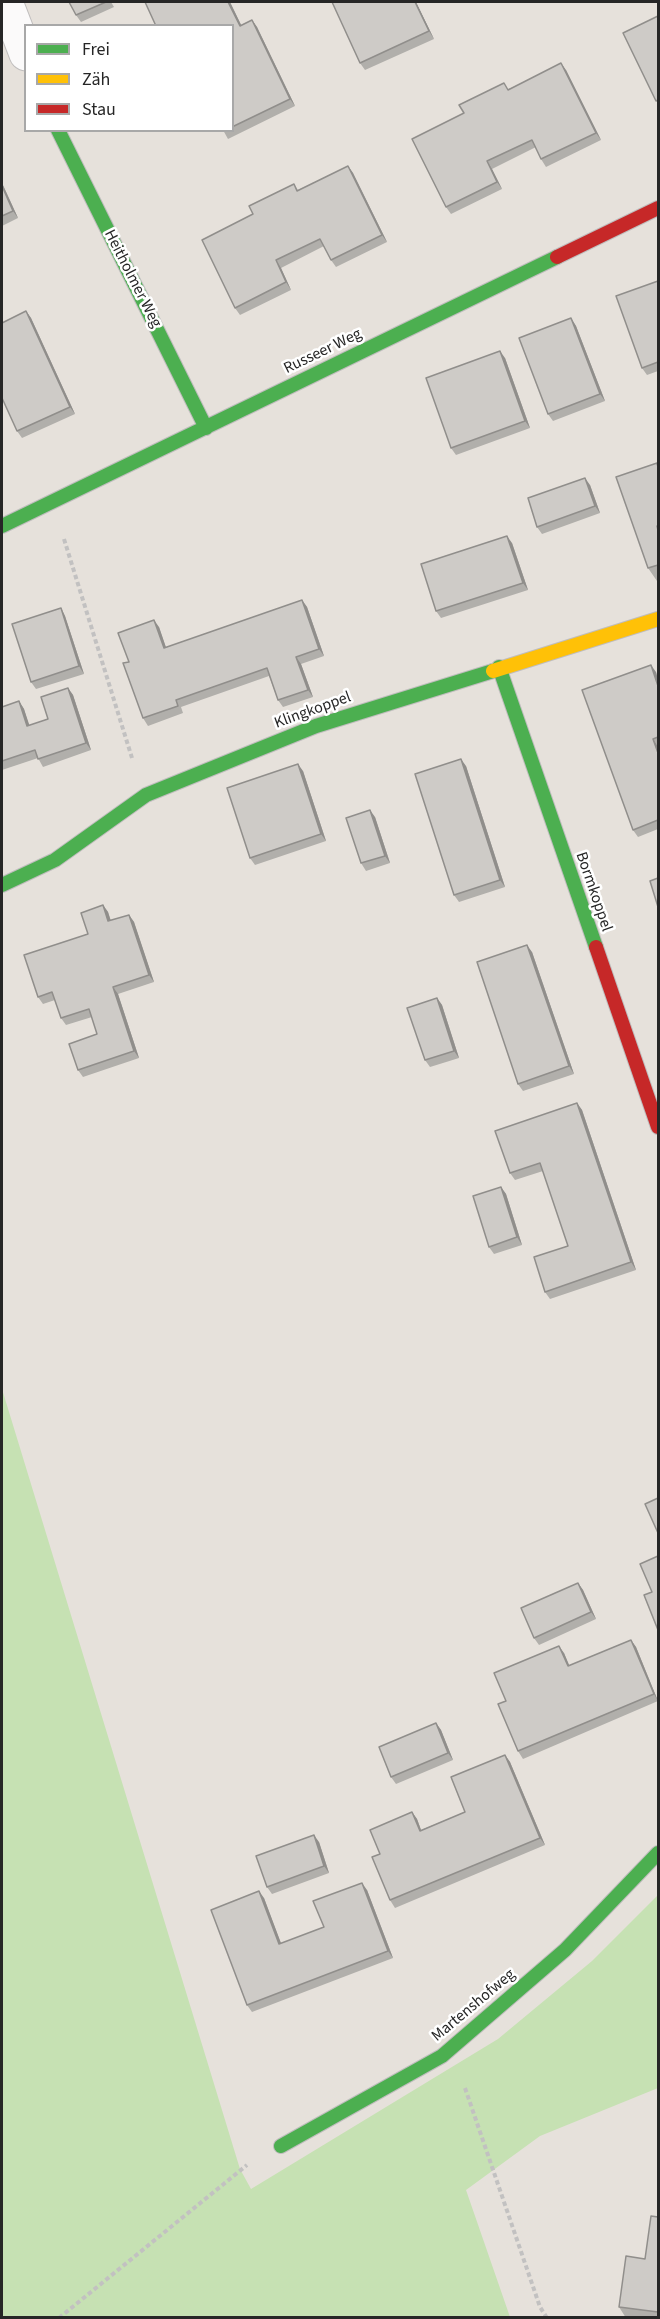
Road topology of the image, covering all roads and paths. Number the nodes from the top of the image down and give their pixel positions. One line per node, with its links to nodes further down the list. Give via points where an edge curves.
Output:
1 (6, 2): 2 (street)
2 (24, 49)
3 (59, 132): 5 (street, Heitholmer Weg)
4 (658, 208): 5 (street, Russeer Weg)
5 (206, 428): 6 (street, Russeer Weg)
6 (2, 526)
7 (62, 534): 10 (path)
8 (658, 619): 9 (street, Klingkoppel)
9 (499, 667): 11 (street, Klingkoppel, via 316,726 146,795 55,860); 12 (street, Bormkoppel)
10 (130, 752)
11 (2, 885)
12 (658, 1127)
13 (658, 1853): 14 (street, Martenshofweg, via 565,1950)
14 (442, 2056): 15 (street, Martenshofweg); 17 (path, via 467,2090)
15 (281, 2146): 16 (path, via 240,2169)
16 (59, 2318)
17 (547, 2318)

